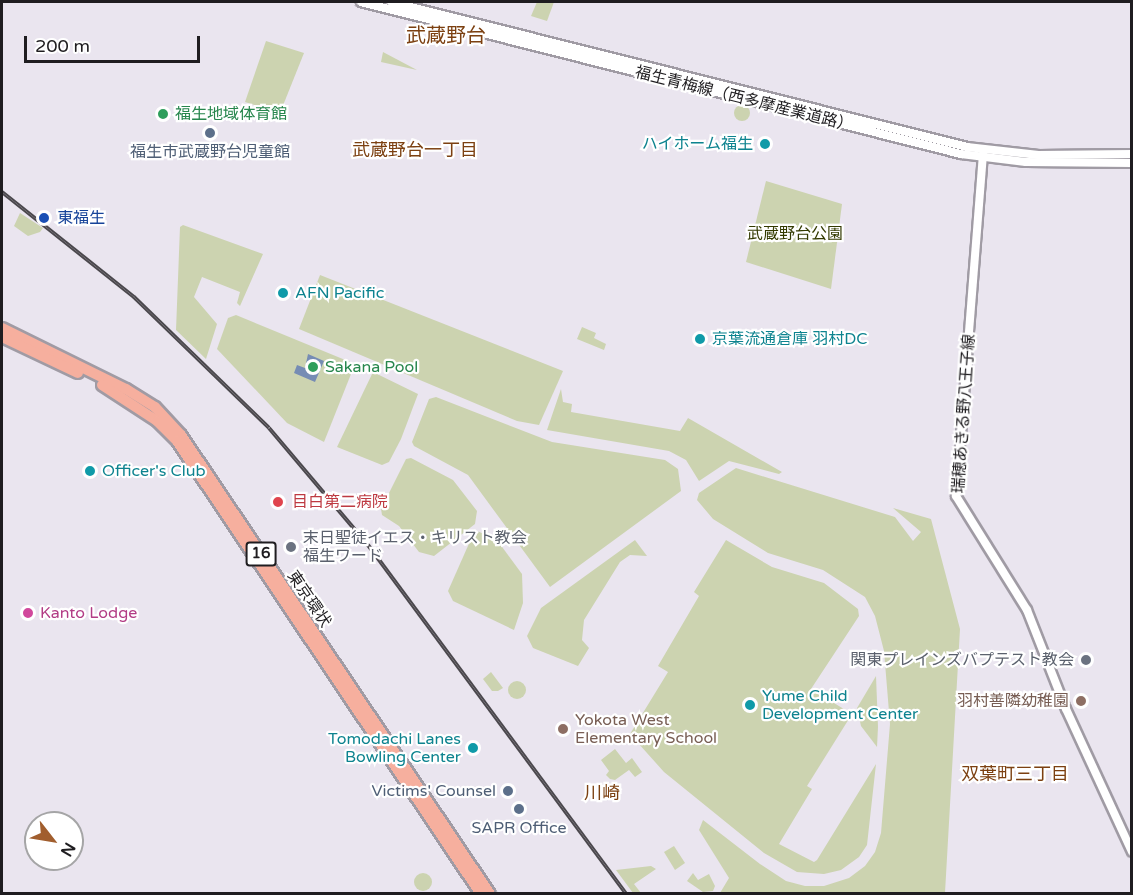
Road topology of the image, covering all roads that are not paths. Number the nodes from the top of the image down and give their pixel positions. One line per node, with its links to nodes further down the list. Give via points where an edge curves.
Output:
1 (362, 2): 3 (main road, 福生青梅線（西多摩産業道路）)
2 (392, 2): 3 (main road, 福生青梅線（西多摩産業道路）)
3 (983, 154): 4 (main road, 福生青梅線（西多摩産業道路）); 5 (main road, 福生青梅線（西多摩産業道路）); 8 (main road, 瑞穂あきる野八王子線, via 956,496 1027,610 1066,709)
4 (1131, 154)
5 (1131, 163)
6 (2, 328): 10 (highway, 東京環状 / 16, via 126,389 155,407 181,435)
7 (2, 338): 9 (highway, 東京環状 / 16, via 129,400 177,441)
8 (1131, 852)
9 (480, 894)
10 (490, 894)

